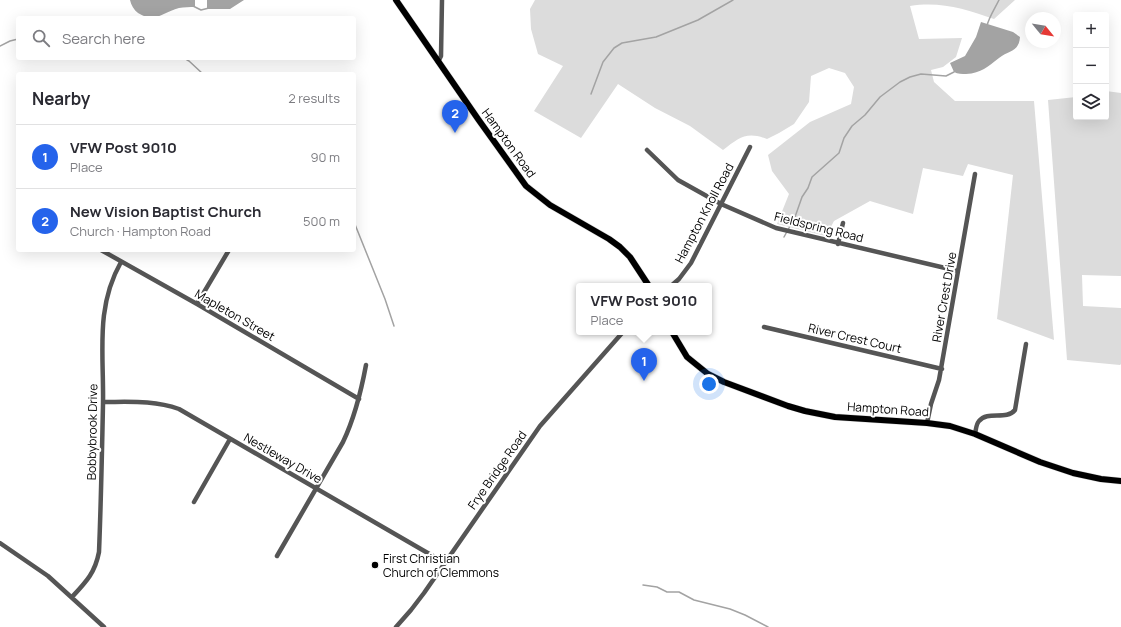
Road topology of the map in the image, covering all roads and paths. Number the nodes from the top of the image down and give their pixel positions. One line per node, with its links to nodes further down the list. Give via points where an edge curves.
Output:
1 (396, 0): 3 (main road, Hampton Road)
2 (442, 0): 3 (street, via 442,56)
3 (438, 62): 14 (main road, Hampton Road, via 526,186 550,205 620,247)
4 (750, 147): 7 (street, Hampton Knoll Road)
5 (647, 150): 7 (street, Fieldspring Road, via 678,180)
6 (975, 174): 13 (street, River Crest Drive)
7 (721, 204): 9 (street, Fieldspring Road, via 776,228); 15 (street, Hampton Knoll Road, via 691,263)
8 (843, 223): 9 (street)
9 (838, 244): 13 (street, Fieldspring Road)
10 (104, 252): 12 (street, Mapleton Street)
11 (228, 252): 16 (street)
12 (121, 262): 16 (street, Mapleton Street); 24 (street, Bobbybrook Drive, via 104,305)
13 (958, 271): 22 (street, River Crest Drive)
14 (647, 283)
15 (674, 283)
16 (197, 304): 23 (street, Mapleton Street)
17 (764, 327): 22 (street, River Crest Court)
18 (621, 335): 33 (street, Frye Bridge Road, via 540,426)
19 (674, 335): 25 (main road, Hampton Road, via 687,357 701,369 724,382 805,411 835,417)
20 (1026, 344): 26 (street, via 1015,410 1010,414 984,418 978,423)
21 (366, 365): 23 (street)
22 (942, 369): 25 (street, River Crest Drive)
23 (359, 399): 29 (street, via 343,442)
24 (103, 402): 27 (street, Nestleway Drive, via 145,402 169,406 190,415); 34 (street, Bobbybrook Drive, via 99,552 92,574)
25 (927, 422): 26 (main road, Hampton Road)
26 (975, 434): 28 (main road, Hampton Road, via 1073,473)
27 (230, 439): 29 (street, Nestleway Drive); 30 (street)
28 (1121, 481)
29 (316, 488): 32 (street); 33 (street, Nestleway Drive)
30 (194, 502)
31 (0, 543): 34 (street)
32 (277, 556)
33 (445, 563): 36 (street, Frye Bridge Road)
34 (72, 596): 35 (street)
35 (104, 627)
36 (396, 627)

